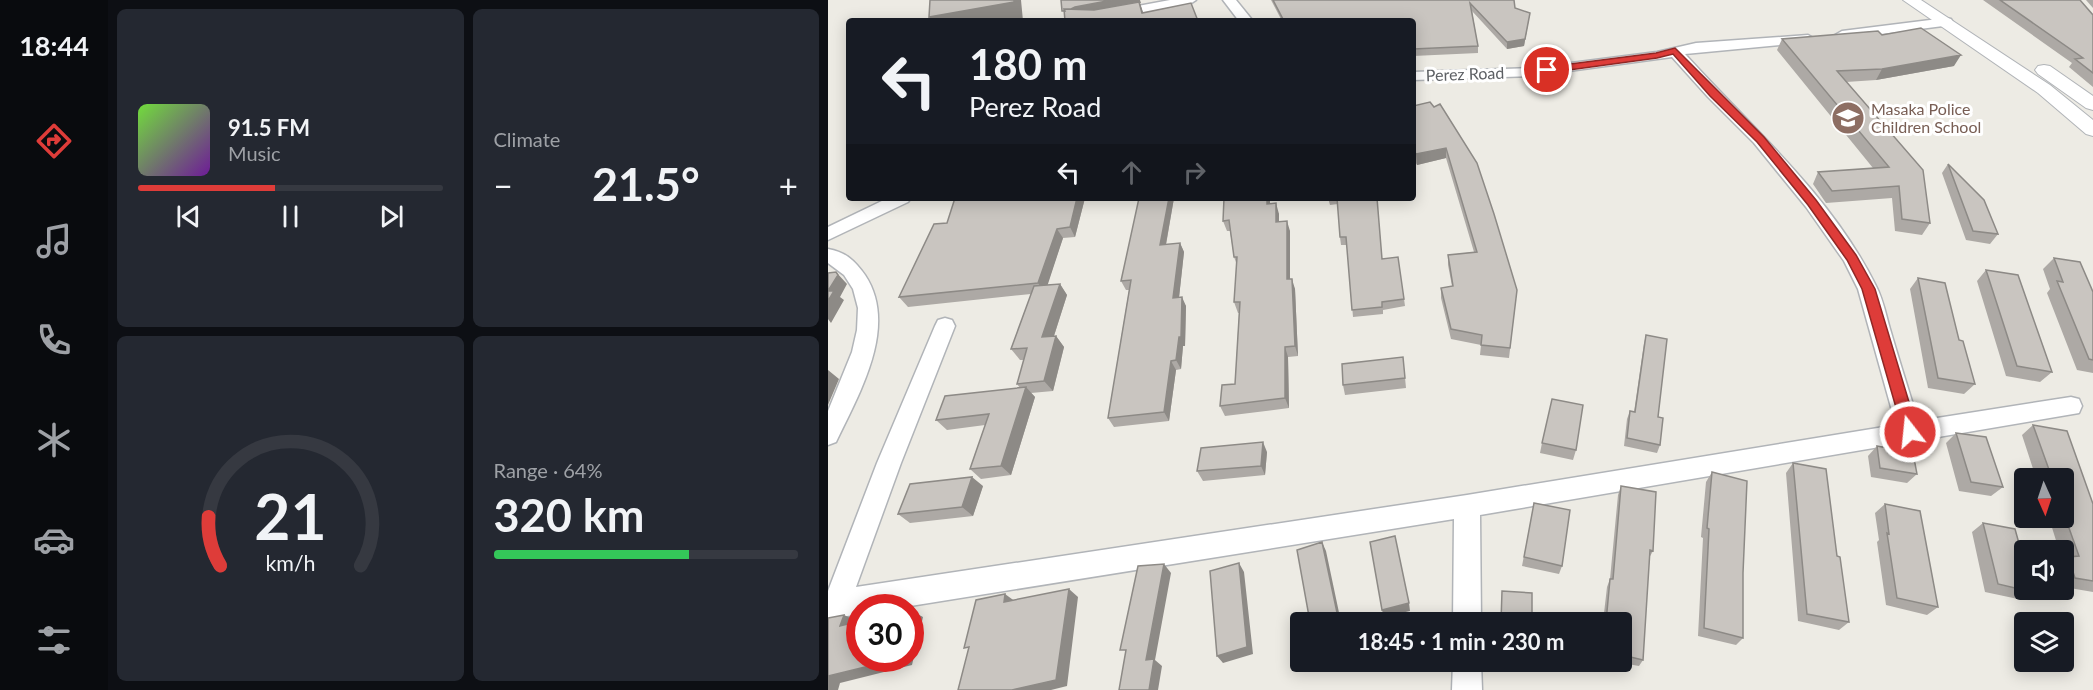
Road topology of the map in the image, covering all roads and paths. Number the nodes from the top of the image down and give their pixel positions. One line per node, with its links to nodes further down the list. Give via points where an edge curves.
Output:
1 (1190, 0): 6 (street)
2 (1228, 0): 7 (street)
3 (1911, 0): 5 (street)
4 (1939, 0): 5 (street)
5 (1952, 17): 9 (street, Perez Road, via 1823,37); 12 (street)
6 (1095, 18)
7 (1243, 18)
8 (2006, 44): 11 (street)
9 (1675, 51): 10 (street, Perez Road, via 1532,72); 18 (street, via 1760,140 1852,258 1868,289)
10 (1416, 76)
11 (2093, 104)
12 (2093, 130)
13 (896, 201): 14 (street)
14 (828, 234)
15 (828, 256): 19 (street, via 838,257 861,281 869,312 858,371)
16 (945, 326): 21 (street)
17 (2071, 406): 18 (street)
18 (1910, 432): 20 (street)
19 (828, 435)
20 (1467, 506): 21 (street); 22 (street)
21 (832, 604)
22 (1467, 612)
23 (1467, 672): 24 (street)
24 (1467, 690)

